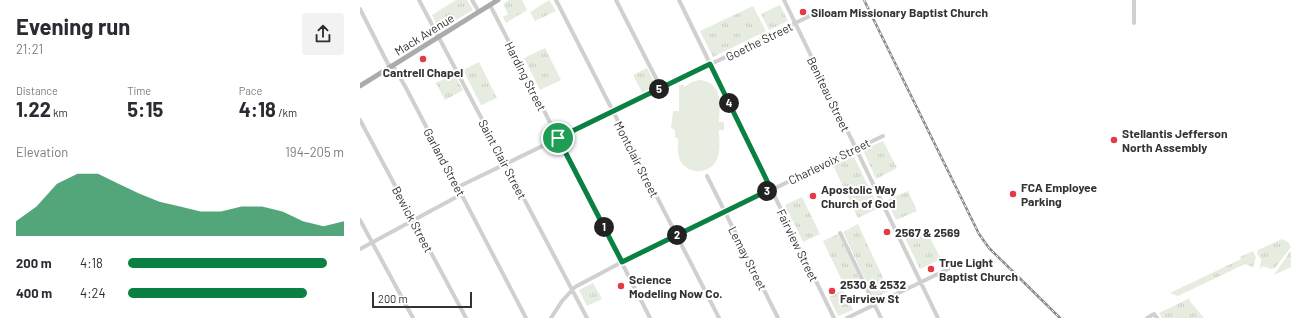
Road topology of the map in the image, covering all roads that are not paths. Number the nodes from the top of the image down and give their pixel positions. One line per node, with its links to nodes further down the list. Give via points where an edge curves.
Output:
1 (419, 0): 15 (street, Saint Clair Street)
2 (472, 0): 12 (street)
3 (498, 0): 9 (main road, Mack Avenue)
4 (556, 0): 20 (street, Montclair Street)
5 (616, 0): 19 (street)
6 (679, 0): 16 (street, Fairview Street)
7 (784, 0): 13 (street, Beniteau Street)
8 (1134, 0): 14 (street)
9 (490, 5): 12 (main road, Mack Avenue); 23 (street, Harding Street)
10 (360, 9): 17 (street, Garland Street, via 388,64)
11 (822, 10): 13 (street, Goethe Street)
12 (478, 12): 15 (main road, Mack Avenue)
13 (795, 23): 16 (street, Goethe Street); 24 (street, Beniteau Street)
14 (1134, 23)
15 (440, 37): 17 (main road, Mack Avenue); 25 (street, Saint Clair Street)
16 (710, 64): 19 (street, Goethe Street); 28 (street, Fairview Street)
17 (392, 66): 18 (main road, Mack Avenue); 27 (street, Garland Street)
18 (360, 86)
19 (661, 88): 20 (street, Goethe Street)
20 (613, 111): 23 (street, Goethe Street); 34 (street, Montclair Street)
21 (360, 120): 32 (street, Bewick Street)
22 (883, 136): 24 (street, Charlevoix Street)
23 (558, 138): 25 (street, Goethe Street); 37 (street, Harding Street)
24 (856, 149): 28 (street, Charlevoix Street); 39 (street, Beniteau Street)
25 (506, 164): 27 (street, Goethe Street); 40 (street, Saint Clair Street)
26 (707, 176): 30 (street, Lemay Street)
27 (458, 187): 29 (street, Garland Street)
28 (771, 189): 30 (street, Charlevoix Street); 51 (street, Fairview Street)
29 (462, 194): 32 (street); 45 (street, Garland Street)
30 (725, 212): 34 (street, Charlevoix Street); 50 (street, Lemay Street)
31 (360, 220): 35 (street)
32 (414, 220): 35 (street); 44 (street, Bewick Street)
33 (840, 233): 41 (street)
34 (677, 236): 37 (street, Charlevoix Street); 49 (street, Montclair Street)
35 (372, 242): 36 (street); 43 (street)
36 (360, 248)
37 (622, 262): 40 (street, Charlevoix Street); 48 (street, Harding Street)
38 (948, 269): 39 (street)
39 (920, 282): 41 (street); 54 (street, Beniteau Street)
40 (572, 290): 46 (street, Charlevoix Street); 47 (street, Saint Clair Street)
41 (875, 305): 52 (street); 53 (street)
42 (1156, 316): 55 (street)
43 (413, 318)
44 (466, 318)
45 (526, 318)
46 (551, 318)
47 (587, 318)
48 (650, 318)
49 (719, 318)
50 (778, 318)
51 (834, 318)
52 (847, 318)
53 (881, 318)
54 (938, 318)
55 (1146, 318)

